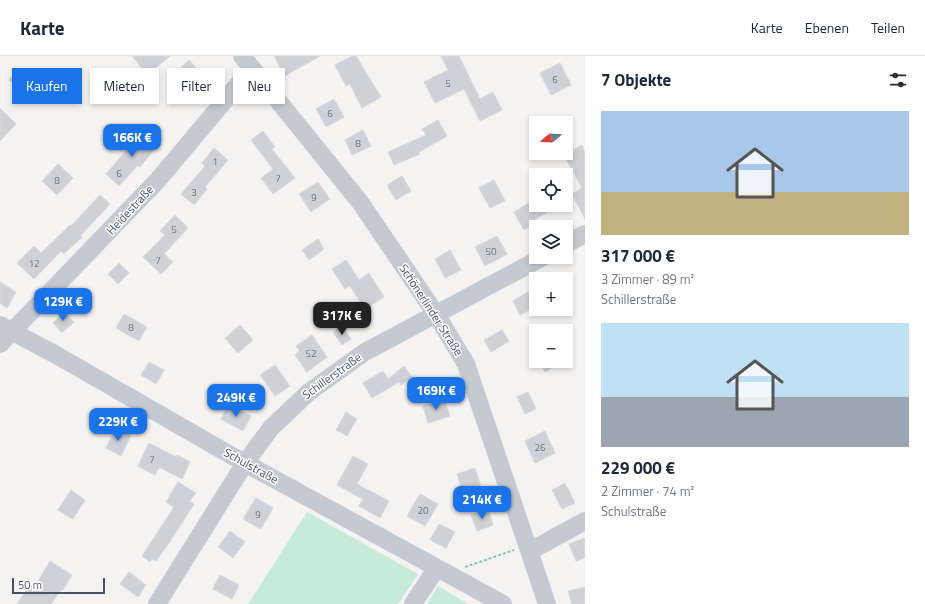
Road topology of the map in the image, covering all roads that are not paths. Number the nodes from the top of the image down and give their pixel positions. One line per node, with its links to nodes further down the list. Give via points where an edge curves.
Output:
1 (247, 62): 5 (street, Schönerlinder Straße, via 360,202); 6 (street, Heidestraße, via 158,180)
2 (585, 234): 3 (street)
3 (573, 240)
4 (530, 264): 5 (street, Schillerstraße)
5 (436, 314): 7 (street, Schillerstraße, via 365,352 308,392 271,428); 9 (street, Schönerlinder Straße, via 466,364)
6 (4, 333): 7 (street, Schulstraße, via 58,356)
7 (245, 463): 10 (street, Schulstraße); 12 (street, Schillerstraße)
8 (585, 521): 9 (street)
9 (529, 548): 11 (street, Schönerlinder Straße)
10 (441, 571): 13 (street); 14 (street, Schulstraße)
11 (544, 603)
12 (157, 604)
13 (414, 604)
14 (503, 604)

